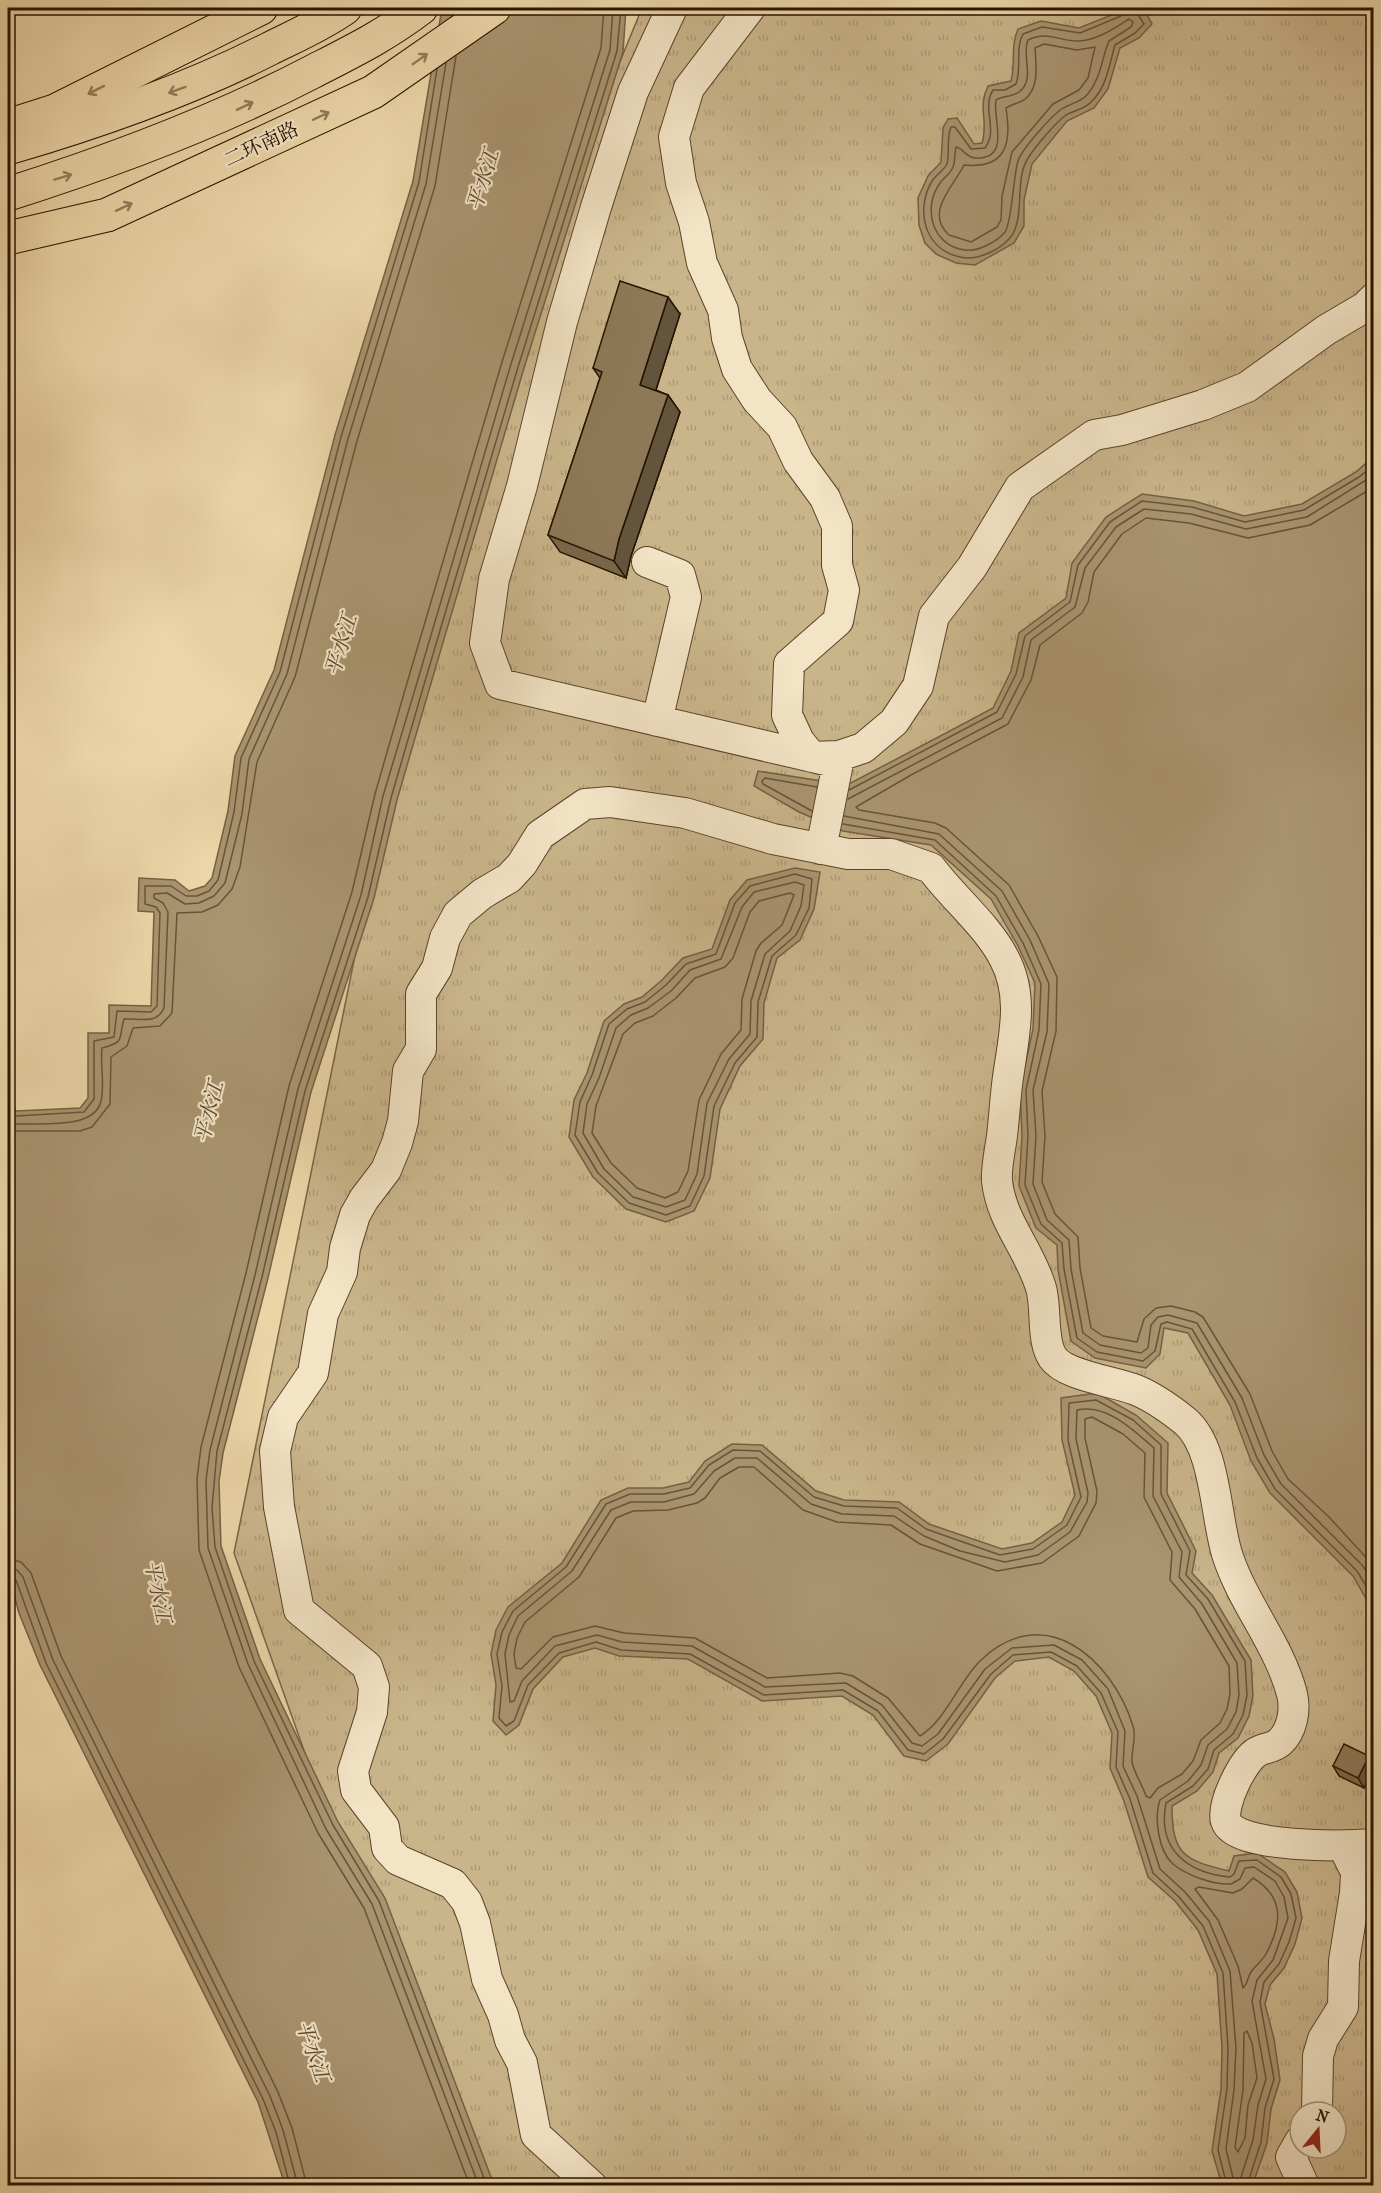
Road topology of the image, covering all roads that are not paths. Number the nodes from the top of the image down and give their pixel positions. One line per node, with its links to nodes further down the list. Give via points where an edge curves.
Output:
1 (261, 8): 7 (main road, one-way to 7, via 55,111)
2 (421, 8): 9 (main road, 二环南路, one-way to 2, via 83,170 240,109 389,33)
3 (494, 8): 10 (main road, 二环南路, one-way to 3, via 107,215 372,92)
4 (672, 8): 13 (street, via 633,92 562,322 522,486 494,579 485,643 500,684)
5 (750, 8): 14 (street, via 689,88 674,137 681,183 702,263 723,309 737,369 757,400 782,427 798,461 825,498 837,526 837,565 844,590 838,621 789,664 787,715)
6 (335, 14): 8 (main road, one-way to 8, via 213,77)
7 (8, 126)
8 (8, 148)
9 (8, 194)
10 (8, 238)
11 (1374, 298): 14 (street, via 1247,387 1203,405 1094,435 1020,487 972,567 934,616 918,686 894,722 863,748 839,756)
12 (647, 562): 13 (street, via 680,575 686,597)
13 (657, 721): 14 (street)
14 (812, 757): 15 (street, via 838,763)
15 (821, 849): 17 (street, via 848,854 891,854 931,868 991,937 1005,960 1014,982 1017,1013 997,1178 1002,1209 1042,1290 1051,1356 1077,1374 1140,1392 1188,1424 1204,1448 1227,1556 1253,1614 1275,1649 1293,1698 1292,1723 1280,1743 1254,1753 1243,1768 1227,1800 1226,1820 1235,1833 1253,1839); 20 (street, via 638,804 585,804 540,835 509,878 458,914 437,968 421,994 421,1049 408,1071 397,1143 386,1170 355,1215 342,1272 323,1314 313,1373 283,1418 275,1451 279,1507 299,1610 368,1666 374,1687 372,1712 353,1771 356,1790 384,1827 387,1848 398,1860 453,1884 467,1902 487,1979 522,2063 536,2135)
16 (1374, 1844): 17 (street)
17 (1343, 1846): 18 (street, via 1356,1872 1355,1893 1344,1961 1343,2007 1323,2039 1318,2056)
18 (1317, 2100)
19 (1292, 2160): 21 (street)
20 (592, 2186)
21 (1304, 2186)

